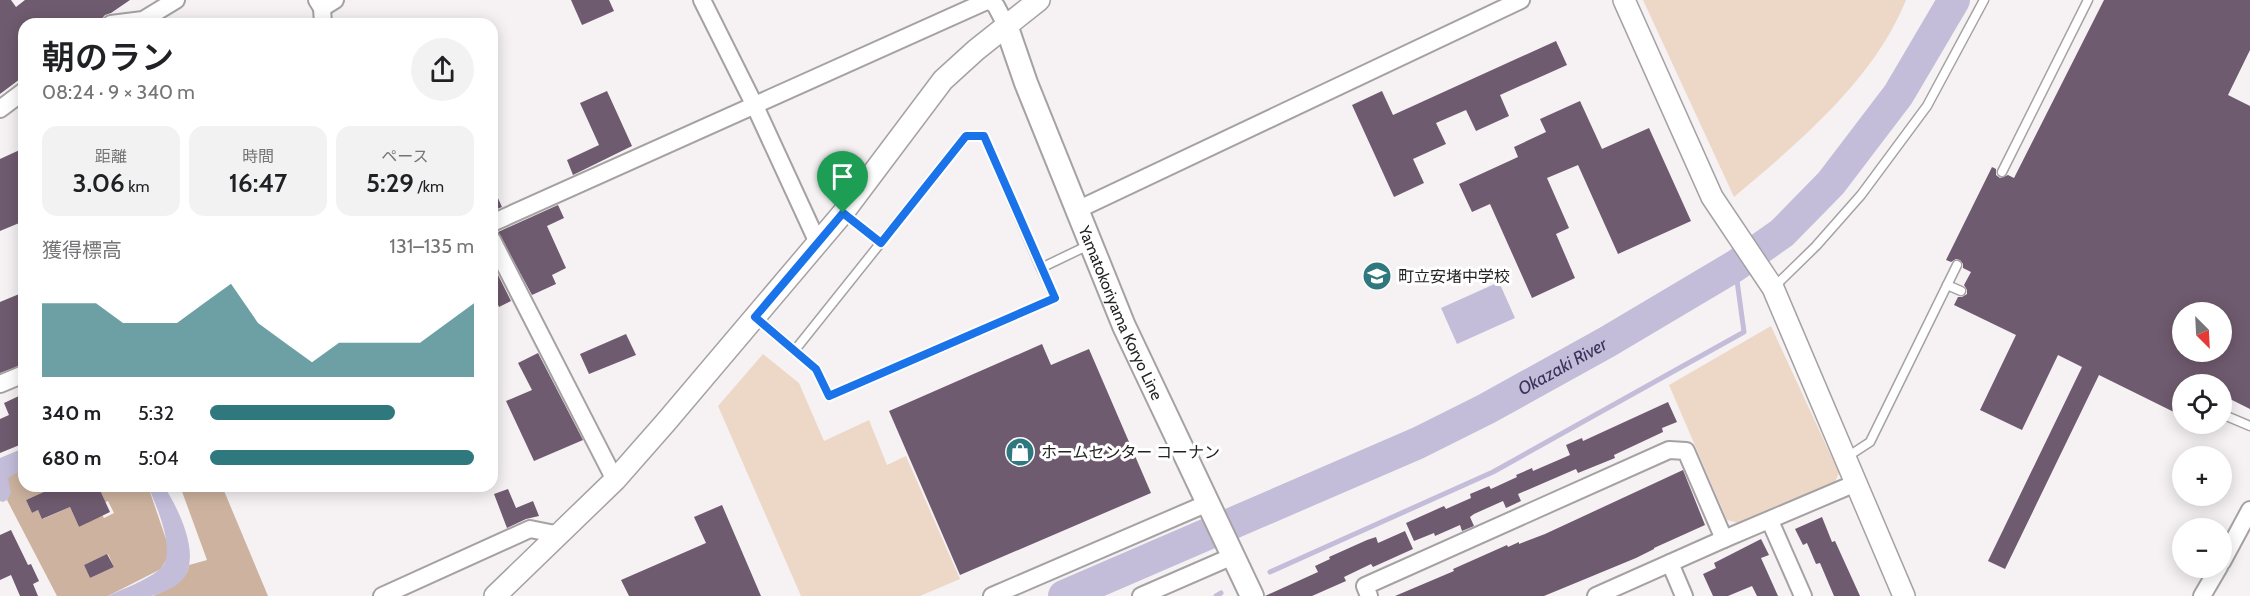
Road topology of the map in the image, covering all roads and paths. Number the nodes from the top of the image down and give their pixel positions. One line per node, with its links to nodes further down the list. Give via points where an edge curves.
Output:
1 (176, 0): 8 (street)
2 (702, 0): 11 (street)
3 (1039, 0): 9 (street)
4 (1521, 0): 14 (street)
5 (1624, 0): 23 (street, via 1712,197)
6 (1984, 0): 23 (lane, via 1927,106 1861,195 1816,246)
7 (2088, 0): 13 (lane)
8 (146, 18)
9 (1006, 25): 11 (street, via 990,0); 14 (main road, Yamatokoriyama Koryo Line); 15 (street, via 943,80)
10 (18, 96): 12 (street)
11 (754, 104): 16 (street); 17 (street)
12 (0, 109)
13 (2002, 172)
14 (1077, 210): 19 (main road, Yamatokoriyama Koryo Line)
15 (843, 213): 17 (street); 18 (lane)
16 (498, 220)
17 (818, 243): 26 (street)
18 (881, 243): 22 (lane, via 966,136 984,136); 27 (lane)
19 (1091, 244): 22 (lane); 35 (main road, Yamatokoriyama Koryo Line, via 1124,326)
20 (498, 252): 33 (street)
21 (1957, 265): 24 (lane)
22 (1041, 268): 27 (lane, via 1055,298 829,396 816,369)
23 (1770, 283): 32 (street)
24 (1947, 285): 25 (lane); 32 (lane, via 1870,442)
25 (1961, 291)
26 (755, 317): 27 (lane); 33 (street)
27 (795, 350)
28 (18, 376): 29 (street)
29 (0, 384)
30 (2232, 418): 31 (lane)
31 (2250, 426)
32 (1846, 458): 34 (street)
33 (615, 480): 38 (street)
34 (1856, 483): 37 (street); 53 (street)
35 (1208, 503): 41 (main road, Yamatokoriyama Koryo Line); 46 (street)
36 (2250, 510): 40 (street)
37 (1770, 521): 39 (street); 52 (street)
38 (560, 535): 44 (street, via 530,529); 45 (street)
39 (1724, 539): 42 (street); 49 (street, via 1686,451 1669,450 1365,586)
40 (2232, 543)
41 (1233, 556): 47 (street); 48 (main road, Yamatokoriyama Koryo Line)
42 (1670, 563): 50 (street); 51 (street)
43 (2212, 578): 54 (street)
44 (382, 596)
45 (495, 596)
46 (992, 596)
47 (1141, 596)
48 (1252, 596)
49 (1369, 596)
50 (1596, 596)
51 (1684, 596)
52 (1803, 596)
53 (1904, 596)
54 (2202, 596)

